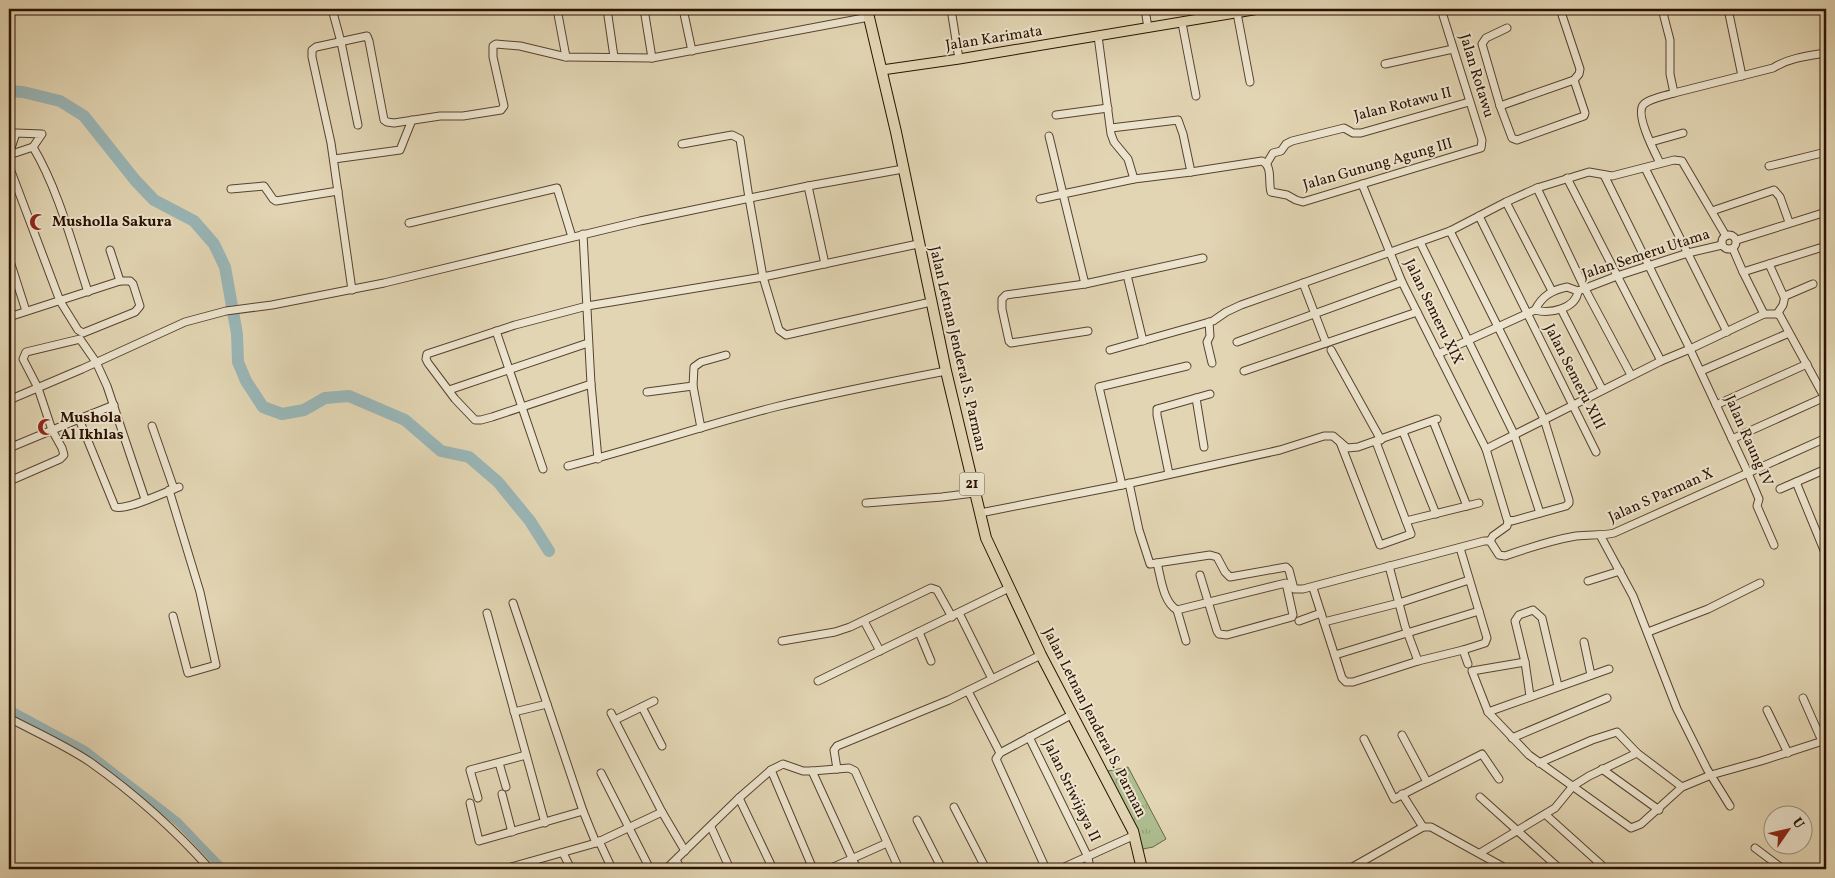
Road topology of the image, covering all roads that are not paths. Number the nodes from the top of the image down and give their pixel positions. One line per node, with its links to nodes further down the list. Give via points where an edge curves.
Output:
1 (332, 9): 21 (street)
2 (557, 9): 25 (street)
3 (607, 9): 26 (street)
4 (644, 9): 27 (street)
5 (683, 9): 23 (street)
6 (951, 9): 28 (street)
7 (1145, 9): 18 (street)
8 (1259, 9): 13 (main road, Jalan Karimata)
9 (1441, 9): 22 (street, Jalan Rotawu)
10 (1560, 9): 32 (street, via 1581,72)
11 (1662, 9): 34 (street, via 1670,40 1669,63)
12 (1728, 9): 31 (street)
13 (1248, 10): 16 (main road, Jalan Karimata)
14 (868, 13): 23 (street); 30 (highway, 21)
15 (1210, 13): 16 (main road, Jalan Karimata); 17 (main road, Jalan Karimata)
16 (1238, 13): 33 (street)
17 (1182, 23): 18 (main road, Jalan Karimata); 35 (street)
18 (1148, 28): 20 (main road, Jalan Karimata)
19 (1507, 28): 37 (street, via 1486,38 1482,44)
20 (1098, 36): 28 (main road, Jalan Karimata); 38 (street)
21 (341, 42): 40 (street, via 367,36 384,120 394,123); 41 (street); 51 (street, via 312,50)
22 (1453, 49): 29 (street); 36 (street, Jalan Rotawu)
23 (692, 50): 27 (street)
24 (1826, 53): 31 (street)
25 (566, 57): 26 (street); 40 (street, via 496,44 493,57 503,108 463,116)
26 (614, 57): 27 (street)
27 (652, 58)
28 (958, 59): 30 (main road, Jalan Karimata)
29 (1385, 64)
30 (882, 70): 57 (highway, Jalan Letnan Jenderal S. Parman / 21)
31 (1742, 76): 34 (street)
32 (1574, 80): 37 (street); 37 (street, via 1584,116 1517,140 1512,138)
33 (1250, 82)
34 (1674, 93): 45 (street, via 1642,106 1640,112)
35 (1196, 96)
36 (1469, 102): 48 (street, Jalan Rotawu, via 1482,140); 52 (street, Jalan Rotawu II, via 1361,133 1344,128 1292,141 1281,151 1273,153)
37 (1500, 106)
38 (1108, 108): 39 (street); 42 (street)
39 (1056, 115)
40 (412, 120): 51 (street, via 400,150)
41 (358, 126)
42 (1111, 128): 58 (street, via 1178,120); 61 (street, via 1114,142 1128,159)
43 (1683, 133): 45 (street)
44 (1049, 136): 67 (street)
45 (1651, 142): 53 (street)
46 (682, 144): 68 (street, via 732,135 738,137)
47 (33, 147): 50 (street); 50 (street, via 42,134 16,133); 106 (street, via 56,196)
48 (1478, 150): 62 (street, Jalan Gunung Agung III)
49 (1826, 152): 55 (street)
50 (9, 155)
51 (334, 159): 66 (street)
52 (1267, 163): 58 (street, via 1257,161); 62 (street, Jalan Gunung Agung III, via 1271,192 1300,202)
53 (1660, 163): 56 (street); 71 (street, via 1682,161)
54 (9, 166): 108 (street)
55 (1769, 166)
56 (1645, 168): 59 (street); 87 (street)
57 (903, 169): 63 (street); 82 (highway, Jalan Letnan Jenderal S. Parman / 21)
58 (1191, 172): 61 (street)
59 (1604, 175): 60 (street, via 1592,172); 93 (street, Jalan Raung IV)
60 (1567, 178): 64 (street); 96 (street)
61 (1134, 179): 67 (street)
62 (1362, 184): 88 (street, Jalan Semeru XIX)
63 (808, 186): 68 (street); 91 (street)
64 (1537, 188): 70 (street); 104 (street)
65 (231, 189): 66 (street, via 264,186 276,201)
66 (338, 191): 103 (street)
67 (1063, 194): 69 (street); 101 (street)
68 (749, 198): 77 (street); 97 (street)
69 (1040, 200)
70 (1506, 202): 73 (street); 105 (street)
71 (1712, 211): 75 (street, via 1774,190 1780,197); 78 (street)
72 (1826, 212): 75 (street)
73 (1479, 216): 76 (street); 116 (street, Jalan Semeru XIII)
74 (409, 222): 79 (street, via 557,188)
75 (1788, 222): 80 (street)
76 (1450, 231): 81 (street); 121 (street)
77 (583, 234): 79 (street); 110 (street)
78 (1726, 236): 80 (street, via 1732,235); 83 (street)
79 (572, 237): 103 (street)
80 (1737, 240): 85 (street)
81 (1420, 242): 88 (street); 127 (street)
82 (918, 244): 91 (street); 109 (highway, Jalan Letnan Jenderal S. Parman / 21)
83 (1722, 245): 85 (street, via 1728,250); 87 (street, Jalan Semeru Utama)
84 (1826, 246): 92 (street)
85 (1734, 248): 94 (street)
86 (110, 250): 98 (street)
87 (1688, 253): 93 (street, Jalan Semeru Utama); 124 (street)
88 (1389, 254): 99 (street, Jalan Semeru XIX); 100 (street)
89 (9, 258): 113 (street)
90 (1203, 258): 95 (street)
91 (825, 264): 97 (street)
92 (1769, 264): 94 (street); 107 (street)
93 (1649, 267): 96 (street, Jalan Semeru Utama); 131 (street, Jalan Raung IV)
94 (1742, 272): 117 (street)
95 (1127, 275): 101 (street); 126 (street)
96 (1617, 276): 104 (street, Jalan Semeru Utama); 136 (street)
97 (763, 277): 109 (street, via 779,330 786,335); 110 (street)
98 (120, 282): 106 (street); 108 (street, via 130,280 140,308 83,333)
99 (1402, 282): 114 (street, Jalan Semeru XIX); 115 (street)
100 (1303, 283): 115 (street); 120 (street, via 1234,308)
101 (1085, 284): 123 (street, via 1006,295 1002,298 1002,309 1011,344)
102 (1813, 284): 107 (street)
103 (352, 290): 137 (street, via 272,306 226,311 185,322)
104 (1582, 290): 105 (street, via 1567,287); 111 (street, via 1575,300); 145 (street)
105 (1552, 291): 112 (street)
106 (88, 292): 108 (street)
107 (1784, 297): 118 (street)
108 (60, 301): 113 (street)
109 (931, 302): 142 (highway, Jalan Letnan Jenderal S. Parman / 21)
110 (587, 306): 122 (street); 129 (street)
111 (1561, 309): 112 (street, via 1550,312); 149 (street)
112 (1535, 310): 116 (street)
113 (26, 311): 119 (street)
114 (1416, 312): 130 (street); 134 (street, Jalan Semeru XIX)
115 (1314, 314): 128 (street); 130 (street)
116 (1527, 314): 121 (street); 156 (street, Jalan Semeru XIII)
117 (1764, 314): 118 (street); 124 (street)
118 (1777, 314): 125 (street)
119 (9, 317)
120 (1211, 322): 126 (street); 138 (street, via 1208,342)
121 (1498, 327): 127 (street); 161 (street)
122 (496, 331): 141 (street); 150 (street, via 427,354 428,363)
123 (1088, 331)
124 (1727, 332): 131 (street)
125 (1789, 333): 139 (street); 144 (street)
126 (1142, 341): 132 (street)
127 (1468, 341): 134 (street); 166 (street)
128 (1237, 342)
129 (588, 343): 141 (street); 146 (street)
130 (1326, 343): 143 (street)
131 (1690, 349): 136 (street); 144 (street, Jalan Raung IV)
132 (1110, 350)
133 (1331, 350): 169 (street)
134 (1438, 354): 173 (street, Jalan Semeru XIX)
135 (726, 355): 147 (street, via 695,365)
136 (1661, 360): 145 (street)
137 (96, 362): 148 (street); 148 (street, via 80,339 26,352 22,359); 158 (street)
138 (1212, 363)
139 (1806, 364): 154 (street); 157 (street)
140 (1187, 366): 183 (street, via 1099,387)
141 (509, 370): 150 (street); 159 (street)
142 (946, 371): 163 (street, via 821,396); 186 (highway, Jalan Letnan Jenderal S. Parman / 21)
143 (1244, 371)
144 (1700, 371): 157 (street, Jalan Raung IV)
145 (1631, 375): 149 (street)
146 (591, 384): 159 (street); 175 (street)
147 (694, 386): 151 (street); 163 (street)
148 (38, 388): 155 (street); 164 (street)
149 (1602, 389): 156 (street)
150 (449, 390): 159 (street, via 478,421)
151 (647, 392)
152 (1210, 394): 153 (street)
153 (1196, 398): 171 (street); 180 (street, via 1156,412)
154 (1826, 398): 168 (street)
155 (9, 400)
156 (1573, 404): 161 (street); 174 (street, Jalan Semeru XIII)
157 (1716, 405): 168 (street, Jalan Raung IV)
158 (114, 406): 160 (street); 187 (street)
159 (522, 407): 177 (street)
160 (79, 419): 164 (street); 187 (street, via 115,507 126,508)
161 (1544, 419): 166 (street); 191 (street, via 1569,502 1566,506)
162 (152, 426): 184 (street)
163 (701, 428): 175 (street)
164 (52, 430): 172 (street); 181 (street, via 64,451 62,457)
165 (1404, 432): 169 (street); 190 (street, via 1435,420); 193 (street)
166 (1514, 434): 173 (street); 191 (street)
167 (1826, 438): 179 (street, Jalan S Parman X)
168 (1732, 439): 179 (street, Jalan Raung IV)
169 (1378, 441): 170 (street, via 1352,449); 194 (street)
170 (1340, 442): 180 (street, via 1332,436 1324,436 1280,450); 194 (street, via 1380,545 1411,534)
171 (1204, 447)
172 (9, 448)
173 (1486, 449): 195 (street, Jalan Semeru XIX)
174 (1596, 452)
175 (598, 459): 176 (street)
176 (568, 466)
177 (543, 469)
178 (1826, 469): 182 (street)
179 (1748, 473): 196 (street, Jalan S Parman X, via 1614,532); 198 (street, Jalan Raung IV, via 1759,499 1757,506)
180 (1169, 474): 183 (street)
181 (9, 479)
182 (1796, 482): 185 (street); 200 (street)
183 (1126, 484): 192 (street); 201 (street, via 1147,559 1150,564)
184 (174, 489): 187 (street); 218 (street, via 216,666 188,673)
185 (1780, 489)
186 (974, 493): 188 (street); 192 (highway, Jalan Letnan Jenderal S. Parman / 21)
187 (145, 499)
188 (866, 503)
189 (1479, 503): 190 (street)
190 (1467, 506): 193 (street)
191 (1540, 513): 195 (street)
192 (980, 514): 208 (highway, Jalan Letnan Jenderal S. Parman / 21, via 989,545)
193 (1436, 514): 194 (street)
194 (1406, 521)
195 (1508, 521): 197 (street, via 1507,526)
196 (1600, 535): 197 (street, Jalan S Parman X, via 1552,541 1505,556 1499,555); 203 (street)
197 (1490, 541): 199 (street)
198 (1774, 545)
199 (1460, 548): 202 (street); 205 (street)
200 (1826, 555)
201 (1157, 563): 209 (street, via 1210,555 1217,557 1230,577 1285,567 1289,570 1294,590); 213 (street, via 1167,599)
202 (1389, 566): 209 (street); 212 (street)
203 (1620, 571): 206 (street); 223 (street)
204 (1200, 574): 210 (street)
205 (1469, 580): 212 (street); 214 (street)
206 (1588, 581)
207 (1760, 583): 223 (street, via 1708,609)
208 (1009, 588): 217 (street); 230 (highway, Jalan Letnan Jenderal S. Parman / 21)
209 (1313, 588): 216 (street)
210 (1209, 602): 210 (street, via 1220,634 1290,619 1293,615 1286,584); 213 (street)
211 (513, 603): 246 (street)
212 (1398, 603): 221 (street); 224 (street)
213 (1177, 610): 226 (street)
214 (1478, 611): 224 (street); 228 (street, via 1486,641)
215 (487, 613): 249 (street)
216 (1321, 613): 219 (street); 221 (street)
217 (956, 615): 220 (street, via 937,590 931,588); 222 (street); 238 (street)
218 (174, 616)
219 (1299, 620)
220 (864, 621): 225 (street, via 835,632); 229 (street)
221 (1324, 622): 231 (street)
222 (919, 632): 229 (street); 232 (street)
223 (1648, 632): 272 (street, via 1677,709)
224 (1407, 633): 231 (street); 233 (street)
225 (782, 641)
226 (1186, 642)
227 (1584, 642): 237 (street)
228 (1463, 650): 233 (street); 235 (street)
229 (880, 651): 239 (street)
230 (1041, 654): 238 (street); 252 (highway, Jalan Letnan Jenderal S. Parman / 21)
231 (1335, 655): 233 (street, via 1346,682)
232 (931, 661)
233 (1418, 661)
234 (1525, 662): 240 (street, via 1515,619 1534,610 1544,621); 242 (street); 250 (street, via 1472,670)
235 (1468, 664)
236 (1610, 669): 237 (street)
237 (1591, 675): 240 (street)
238 (992, 679): 241 (street)
239 (818, 681)
240 (1558, 686): 242 (street)
241 (968, 691): 264 (street); 267 (street, via 837,746 834,750)
242 (1530, 696): 250 (street)
243 (1607, 698): 257 (street)
244 (1803, 698): 259 (street)
245 (654, 701): 247 (street)
246 (547, 704): 249 (street); 287 (street)
247 (642, 707): 254 (street); 260 (street)
248 (1767, 710): 262 (street)
249 (514, 712): 263 (street)
250 (1488, 712): 257 (street)
251 (611, 713): 254 (street)
252 (1073, 714): 256 (street); 297 (highway, Jalan Letnan Jenderal S. Parman / 21)
253 (9, 718): 309 (street, via 88,761 185,841)
254 (614, 720): 288 (street)
255 (1402, 735): 274 (street)
256 (1029, 737): 264 (street); 304 (street, Jalan Sriwijaya II)
257 (1512, 738): 266 (street)
258 (1364, 739): 279 (street, via 1394,799)
259 (1824, 741): 262 (street)
260 (662, 746)
261 (1637, 753): 266 (street, via 1614,731); 268 (street); 277 (street)
262 (1788, 753): 272 (street)
263 (526, 755): 265 (street); 291 (street)
264 (998, 756): 323 (street)
265 (498, 763): 276 (street); 281 (street, via 470,770)
266 (1539, 763): 275 (street)
267 (837, 769): 270 (street); 299 (street, via 852,769 858,774)
268 (1602, 769): 275 (street); 286 (street)
269 (771, 770): 270 (street, via 783,764); 282 (street); 317 (street)
270 (812, 771): 305 (street)
271 (601, 773): 292 (street)
272 (1711, 775): 277 (street); 284 (street)
273 (1499, 779): 274 (street, via 1482,754)
274 (1427, 782): 279 (street)
275 (1572, 786): 286 (street, via 1631,828); 289 (street)
276 (506, 787)
277 (1682, 788): 286 (street)
278 (502, 794): 296 (street)
279 (1402, 794): 294 (street)
280 (1480, 797): 295 (street)
281 (478, 798)
282 (739, 798): 293 (street); 316 (street)
283 (470, 802): 296 (street, via 479,841)
284 (1730, 806)
285 (954, 807): 322 (street)
286 (1659, 810)
287 (583, 811): 291 (street); 298 (street)
288 (662, 812): 292 (street); 301 (street)
289 (1546, 815): 295 (street); 330 (street)
290 (917, 820): 321 (street)
291 (545, 822): 296 (street)
292 (630, 827): 298 (street); 308 (street)
293 (711, 827): 301 (street); 315 (street)
294 (1423, 827): 303 (street, via 1431,827); 327 (street)
295 (1516, 831): 303 (street); 329 (street)
296 (512, 832)
297 (1135, 835): 304 (street); 326 (highway, Jalan Letnan Jenderal S. Parman / 21)
298 (598, 842): 302 (street); 312 (street)
299 (887, 843): 305 (street); 320 (street)
300 (1755, 848): 331 (street)
301 (685, 851): 306 (street)
302 (563, 853): 307 (street); 311 (street)
303 (1480, 854): 328 (street)
304 (1088, 857): 324 (street); 325 (street, Jalan Sriwijaya II)
305 (852, 859): 318 (street); 319 (street)
306 (676, 860): 313 (street); 314 (street)
307 (532, 866): 310 (street)
308 (649, 867)
309 (210, 869)
310 (504, 869)
311 (571, 869)
312 (612, 869)
313 (666, 869)
314 (680, 869)
315 (730, 869)
316 (773, 869)
317 (814, 869)
318 (829, 869)
319 (857, 869)
320 (899, 869)
321 (942, 869)
322 (986, 869)
323 (1046, 869)
324 (1060, 869)
325 (1090, 869)
326 (1142, 869)
327 (1349, 869)
328 (1507, 869)
329 (1560, 869)
330 (1606, 869)
331 (1783, 869)

